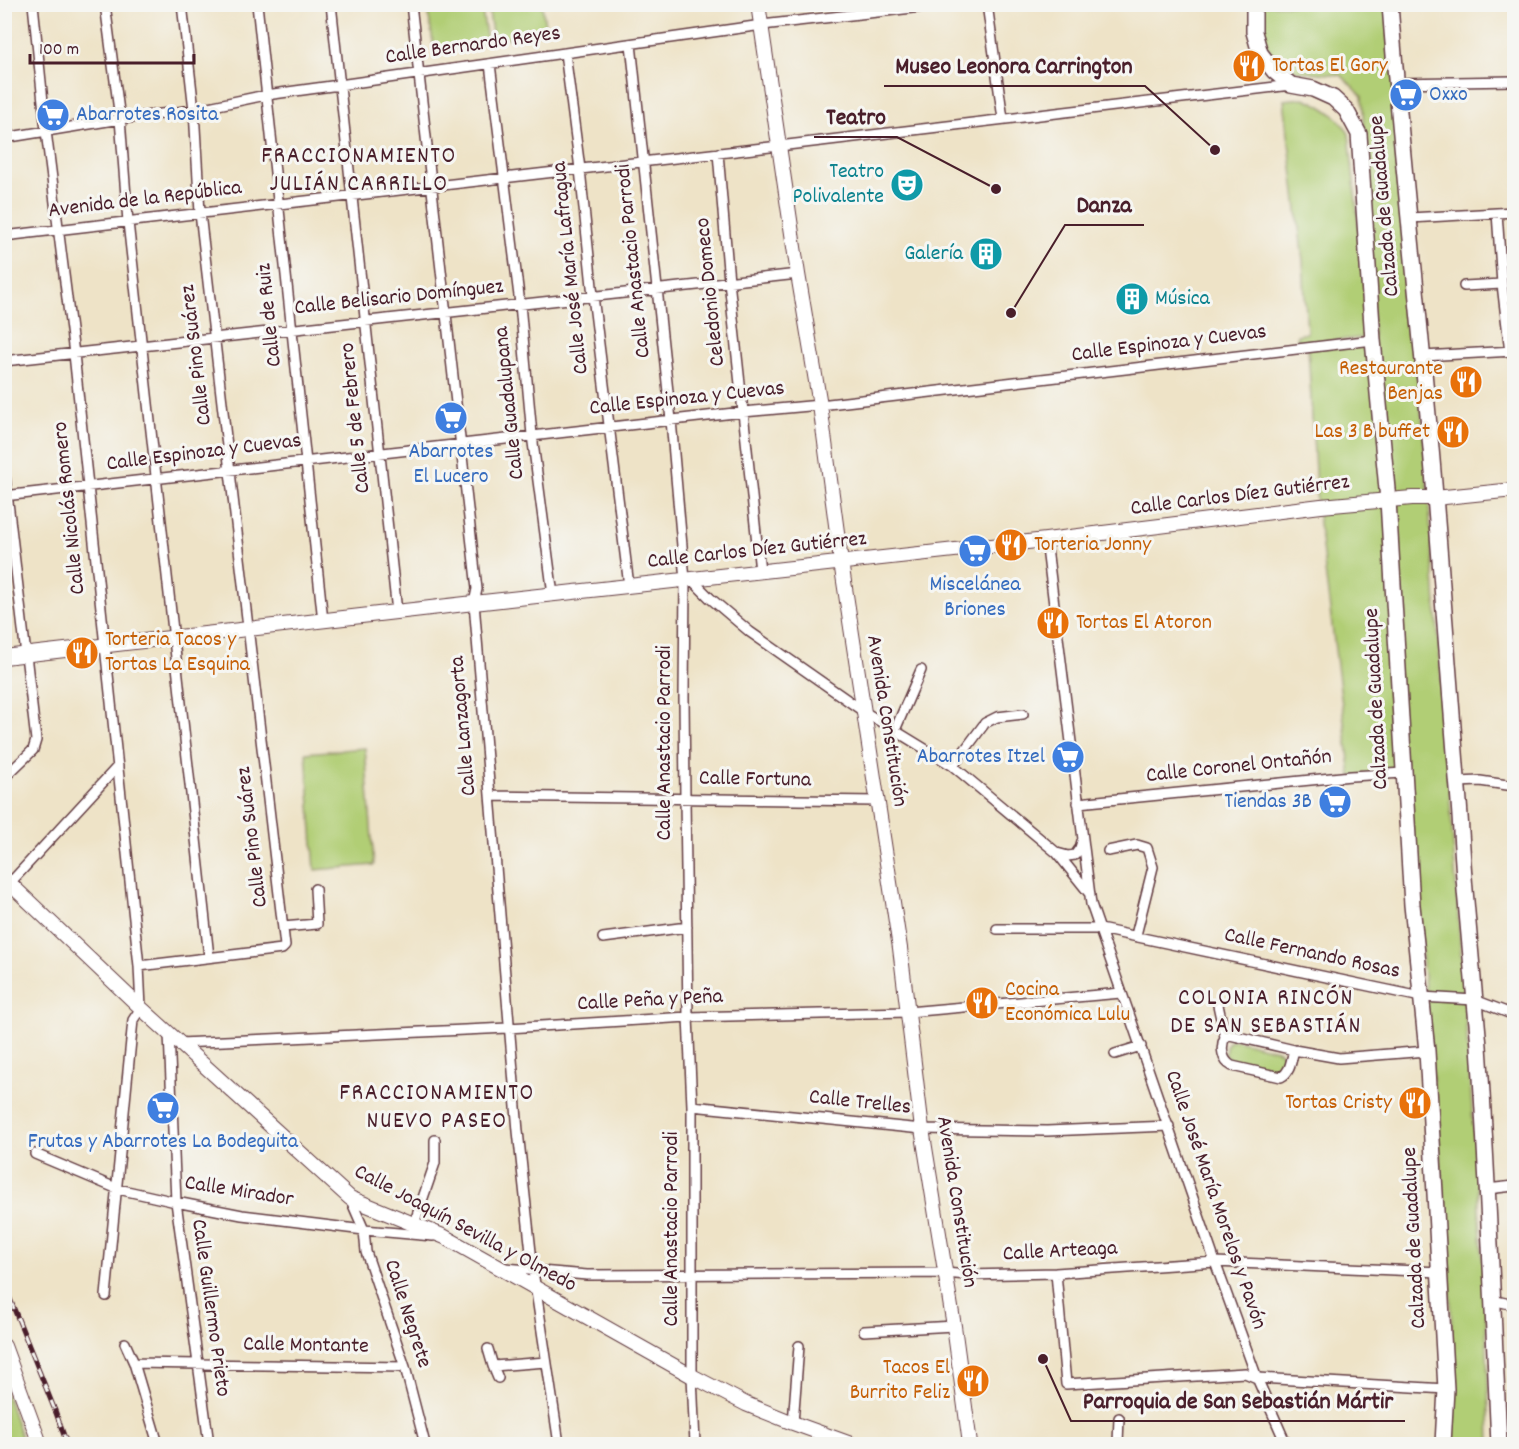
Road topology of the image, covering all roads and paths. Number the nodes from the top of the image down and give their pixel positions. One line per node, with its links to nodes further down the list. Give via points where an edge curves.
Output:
1 (33, 4): 25 (street, Calle Nicolás Romero)
2 (105, 4): 23 (street)
3 (182, 4): 22 (street, Calle Pino Suárez)
4 (256, 4): 21 (street, Calle de Ruiz)
5 (331, 4): 19 (street, Calle 5 de Febrero)
6 (411, 4): 16 (street, Calle Lanzagorta)
7 (758, 4): 12 (street, Avenida Constitución)
8 (948, 4): 12 (street, Calle Bernardo Reyes)
9 (987, 4): 24 (street)
10 (1254, 4): 20 (main road, Calzada de Guadalupe, via 1254,32 1260,53)
11 (1390, 4): 18 (main road, Calzada de Guadalupe)
12 (762, 25): 13 (street, Calle Bernardo Reyes); 27 (street, Avenida Constitución)
13 (631, 44): 14 (street, Calle Bernardo Reyes); 29 (street, Calle Anastacio Parrodi)
14 (565, 53): 15 (street, Calle Bernardo Reyes); 30 (street, Calle José María Lafragua)
15 (490, 64): 16 (street, Calle Bernardo Reyes); 31 (street, Calle Guadalupana)
16 (419, 74): 19 (street, Calle Bernardo Reyes); 32 (street, Calle Lanzagorta)
17 (1515, 81): 18 (street)
18 (1396, 83): 38 (main road, Calzada de Guadalupe)
19 (339, 85): 21 (street, Calle Bernardo Reyes); 33 (street, Calle 5 de Febrero)
20 (1291, 85): 24 (street, Avenida de la República); 53 (main road, Calzada de Guadalupe, via 1333,98 1346,110 1359,135)
21 (266, 95): 22 (street, Calle Bernardo Reyes); 34 (street, Calle de Ruiz)
22 (194, 110): 23 (street, Calle Bernardo Reyes); 36 (street, Calle Pino Suárez)
23 (120, 119): 25 (street, Calle Bernardo Reyes); 39 (street)
24 (1003, 119): 27 (street, Avenida de la República)
25 (46, 131): 26 (street, Calle Bernardo Reyes); 40 (street, Calle Nicolás Romero)
26 (4, 138)
27 (779, 146): 28 (street, Avenida de la República); 42 (street, Avenida Constitución)
28 (718, 153): 29 (street, Avenida de la República); 43 (street, Celedonio Domeco)
29 (643, 162): 30 (street, Avenida de la República); 46 (street, Calle Anastacio Parrodi)
30 (580, 169): 31 (street, Avenida de la República); 47 (street, Calle José María Lafragua)
31 (504, 178): 32 (street, Avenida de la República); 48 (street, Calle Guadalupana)
32 (432, 186): 33 (street, Avenida de la República); 49 (street, Calle Lanzagorta)
33 (351, 196): 34 (street, Avenida de la República); 50 (street, Calle 5 de Febrero)
34 (278, 204): 36 (street, Avenida de la República); 51 (street, Calle de Ruiz)
35 (1515, 212): 37 (street)
36 (200, 213): 39 (street, Avenida de la República); 52 (street, Calle Pino Suárez)
37 (1497, 213): 38 (street); 44 (street)
38 (1410, 218): 57 (main road, Calzada de Guadalupe)
39 (128, 222): 40 (street, Avenida de la República); 54 (street)
40 (58, 230): 41 (street, Avenida de la República); 56 (street, Calle Nicolás Romero)
41 (4, 236)
42 (798, 274): 43 (street, Calle Belisario Domínguez); 59 (street, Avenida Constitución)
43 (729, 281): 46 (street, Calle Belisario Domínguez); 60 (street, Celedonio Domeco)
44 (1502, 284): 45 (street); 55 (street)
45 (1464, 286)
46 (657, 289): 47 (street, Calle Belisario Domínguez); 61 (street, Calle Anastacio Parrodi)
47 (593, 296): 48 (street, Calle Belisario Domínguez); 62 (street, Calle José María Lafragua)
48 (520, 304): 49 (street, Calle Belisario Domínguez); 63 (street, Calle Guadalupana)
49 (446, 312): 50 (street, Calle Belisario Domínguez); 64 (street, Calle Lanzagorta)
50 (365, 321): 51 (street, Calle Belisario Domínguez); 65 (street, Calle 5 de Febrero)
51 (291, 330): 52 (street, Calle Belisario Domínguez); 66 (street, Calle de Ruiz)
52 (215, 338): 54 (street, Calle Belisario Domínguez); 68 (street, Calle Pino Suárez)
53 (1373, 340): 59 (street, Calle Espinoza y Cuevas); 74 (main road, Calzada de Guadalupe)
54 (141, 346): 56 (street, Calle Belisario Domínguez); 69 (street)
55 (1513, 352): 57 (street)
56 (74, 354): 58 (street, Calle Belisario Domínguez); 70 (street, Calle Nicolás Romero)
57 (1423, 356): 73 (main road, Calzada de Guadalupe)
58 (4, 361)
59 (820, 405): 60 (street, Calle Espinoza y Cuevas); 76 (street, Avenida Constitución)
60 (743, 412): 61 (street, Calle Espinoza y Cuevas); 77 (street, Celedonio Domeco)
61 (671, 420): 62 (street, Calle Espinoza y Cuevas); 78 (street, Calle Anastacio Parrodi)
62 (609, 427): 63 (street, Calle Espinoza y Cuevas); 79 (street, Calle José María Lafragua)
63 (532, 435): 64 (street, Calle Espinoza y Cuevas); 80 (street, Calle Guadalupana)
64 (460, 444): 65 (street, Calle Espinoza y Cuevas); 81 (street, Calle Lanzagorta, via 477,589)
65 (379, 453): 66 (street, Calle Espinoza y Cuevas); 82 (street, Calle 5 de Febrero)
66 (305, 461): 68 (street, Calle Espinoza y Cuevas); 83 (street, Calle de Ruiz)
67 (4, 468): 72 (street)
68 (230, 470): 69 (street, Calle Espinoza y Cuevas); 84 (street, Calle Pino Suárez)
69 (156, 478): 70 (street, Calle Espinoza y Cuevas); 85 (street)
70 (87, 486): 72 (street, Calle Espinoza y Cuevas); 86 (street, Calle Nicolás Romero)
71 (1515, 490): 73 (street, Calle Carlos Díez Gutiérrez)
72 (6, 495): 87 (street)
73 (1435, 498): 74 (street, Calle Carlos Díez Gutiérrez); 97 (main road, Calzada de Guadalupe)
74 (1388, 500): 75 (street, Calle Carlos Díez Gutiérrez); 95 (main road, Calzada de Guadalupe)
75 (1046, 540): 76 (street, Calle Carlos Díez Gutiérrez); 102 (street, Calle José María Morelos y Pavón)
76 (841, 562): 77 (street, Calle Carlos Díez Gutiérrez); 90 (street, Avenida Constitución)
77 (760, 571): 78 (street, Calle Carlos Díez Gutiérrez)
78 (689, 580): 79 (street, Calle Carlos Díez Gutiérrez); 90 (street, via 750,632); 100 (street, Calle Anastacio Parrodi)
79 (629, 586): 80 (street, Calle Carlos Díez Gutiérrez)
80 (553, 595): 81 (street, Calle Carlos Díez Gutiérrez)
81 (474, 603): 82 (street, Calle Carlos Díez Gutiérrez); 99 (street, Calle Lanzagorta)
82 (397, 612): 83 (street, Calle Carlos Díez Gutiérrez)
83 (323, 621): 84 (street, Calle Carlos Díez Gutiérrez)
84 (248, 629): 85 (street, Calle Carlos Díez Gutiérrez); 109 (street, Calle Pino Suárez)
85 (174, 638): 86 (street, Calle Carlos Díez Gutiérrez); 115 (street)
86 (105, 645): 87 (street, Calle Carlos Díez Gutiérrez); 93 (street, Calle Nicolás Romero)
87 (27, 654): 88 (street, Calle Carlos Díez Gutiérrez); 96 (street, via 36,741 33,750)
88 (4, 657)
89 (921, 670): 92 (street)
90 (863, 711): 92 (street); 101 (street, Avenida Constitución)
91 (1023, 714): 94 (street, via 997,717 985,723)
92 (895, 730): 94 (street)
93 (118, 766): 106 (street); 116 (street, Calle Nicolás Romero)
94 (953, 766): 105 (street)
95 (1404, 773): 102 (street, Calle Coronel Ontañón); 118 (main road, Calzada de Guadalupe)
96 (4, 778)
97 (1458, 782): 98 (street); 119 (main road, Calzada de Guadalupe)
98 (1515, 786)
99 (490, 796): 100 (street, Calle Fortuna); 125 (street, Calle Lanzagorta)
100 (685, 798): 101 (street, Calle Fortuna); 110 (street, Calle Anastacio Parrodi)
101 (877, 801): 122 (street, Avenida Constitución)
102 (1078, 803): 103 (street, Calle José María Morelos y Pavón)
103 (1083, 837): 105 (street, via 1075,855); 108 (street, Calle José María Morelos y Pavón)
104 (1108, 850): 113 (street, via 1137,845 1147,848 1153,867)
105 (1058, 853): 108 (street)
106 (7, 880): 121 (street, Calle Joaquín Sevilla y Olmedo)
107 (315, 889): 109 (street, via 317,924)
108 (1089, 893): 111 (street, Calle José María Morelos y Pavón)
109 (282, 927): 115 (street, Calle Pino Suárez, via 282,949)
110 (687, 927): 114 (street); 124 (street, Calle Anastacio Parrodi)
111 (1100, 928): 112 (street, Calle Fernando Rosas); 113 (street, Calle Fernando Rosas); 117 (street, Calle José María Morelos y Pavón)
112 (996, 929)
113 (1136, 935): 118 (street, Calle Fernando Rosas)
114 (603, 938)
115 (209, 957): 116 (street)
116 (139, 966): 121 (street, Calle Nicolás Romero)
117 (1121, 993): 122 (street, Calle Peña y Peña); 129 (street, Calle José María Morelos y Pavón)
118 (1421, 998): 119 (street, Calle Fernando Rosas); 131 (main road, Calzada de Guadalupe)
119 (1475, 1000): 123 (street, Calle Fernando Rosas); 140 (main road, Calzada de Guadalupe)
120 (1218, 1005): 127 (street)
121 (141, 1008): 126 (street, Calle Joaquín Sevilla y Olmedo); 139 (street, via 133,1020)
122 (908, 1012): 124 (street, Calle Peña y Peña); 135 (street, Avenida Constitución)
123 (1515, 1015)
124 (688, 1017): 125 (street, Calle Peña y Peña); 133 (street, Calle Anastacio Parrodi)
125 (508, 1028): 128 (street, Calle Peña y Peña); 148 (street, Calle Lanzagorta)
126 (169, 1033): 128 (street, Calle Joaquín Sevilla y Olmedo); 142 (street, Calle Guillermo Prieto)
127 (1225, 1037): 130 (street); 130 (street, via 1226,1063 1281,1077 1289,1070)
128 (180, 1043): 141 (street, Calle Joaquín Sevilla y Olmedo)
129 (1141, 1046): 132 (street); 134 (street, Calle José María Morelos y Pavón)
130 (1294, 1050): 131 (street, via 1339,1058)
131 (1423, 1052): 149 (main road, Calzada de Guadalupe)
132 (1115, 1054)
133 (692, 1106): 135 (street, Calle Trelles); 151 (street, Calle Anastacio Parrodi)
134 (1168, 1126): 135 (street, Calle Trelles, via 1047,1131); 146 (street, Calle José María Morelos y Pavón)
135 (922, 1129): 150 (street, Avenida Constitución)
136 (435, 1140): 143 (street, via 435,1163)
137 (35, 1154): 139 (street, Calle Mirador)
138 (1515, 1186): 140 (street)
139 (118, 1189): 142 (street, Calle Mirador); 154 (street)
140 (1487, 1189): 155 (main road, Calzada de Guadalupe)
141 (350, 1198): 143 (street, Calle Joaquín Sevilla y Olmedo); 144 (street, Calle Negrete)
142 (176, 1202): 144 (street, Calle Mirador, via 242,1215); 166 (street, Calle Guillermo Prieto)
143 (414, 1224): 145 (street, Calle Joaquín Sevilla y Olmedo)
144 (364, 1230): 145 (street, Calle Mirador); 168 (street, Calle Negrete, via 366,1252)
145 (445, 1237): 147 (street, Calle Joaquín Sevilla y Olmedo)
146 (1215, 1262): 149 (street, Calle Arteaga); 152 (street, Calle Arteaga); 171 (street, Calle José María Morelos y Pavón)
147 (501, 1268): 148 (street, Calle Arteaga); 153 (street, Calle Joaquín Sevilla y Olmedo)
148 (533, 1271): 151 (street, Calle Arteaga); 153 (street, Calle Lanzagorta)
149 (1440, 1272): 172 (main road, Calzada de Guadalupe)
150 (945, 1273): 151 (street, Calle Arteaga); 152 (street, Calle Arteaga); 157 (street, Avenida Constitución)
151 (692, 1274): 169 (street, Calle Anastacio Parrodi)
152 (1056, 1274): 171 (street, via 1066,1384 1245,1373)
153 (537, 1289): 164 (street, Calle Lanzagorta); 169 (street, Calle Joaquín Sevilla y Olmedo)
154 (106, 1296)
155 (1492, 1300): 156 (street); 186 (main road, Calzada de Guadalupe)
156 (1515, 1305)
157 (954, 1326): 158 (street); 182 (street, Avenida Constitución)
158 (864, 1331)
159 (125, 1343): 165 (street)
160 (4, 1346): 163 (street)
161 (799, 1346): 174 (street)
162 (488, 1349): 167 (street)
163 (7, 1360): 175 (street)
164 (546, 1362): 167 (street); 179 (street, Calle Lanzagorta)
165 (135, 1363): 166 (street, Calle Montante); 176 (street)
166 (198, 1364): 168 (street, Calle Montante); 177 (street, Calle Guillermo Prieto)
167 (493, 1366): 170 (street)
168 (405, 1367): 178 (street, Calle Negrete)
169 (692, 1376): 174 (street, Calle Joaquín Sevilla y Olmedo); 180 (street, Calle Anastacio Parrodi)
170 (498, 1378)
171 (1257, 1378): 172 (street); 184 (street, Calle José María Morelos y Pavón)
172 (1446, 1389): 185 (main road, Calzada de Guadalupe)
173 (1119, 1418): 183 (street)
174 (793, 1423): 181 (street, Calle Joaquín Sevilla y Olmedo)
175 (40, 1444)
176 (158, 1444)
177 (209, 1444)
178 (425, 1444)
179 (559, 1444)
180 (695, 1444)
181 (851, 1444)
182 (970, 1444)
183 (1115, 1444)
184 (1286, 1444)
185 (1443, 1444)
186 (1499, 1444)

